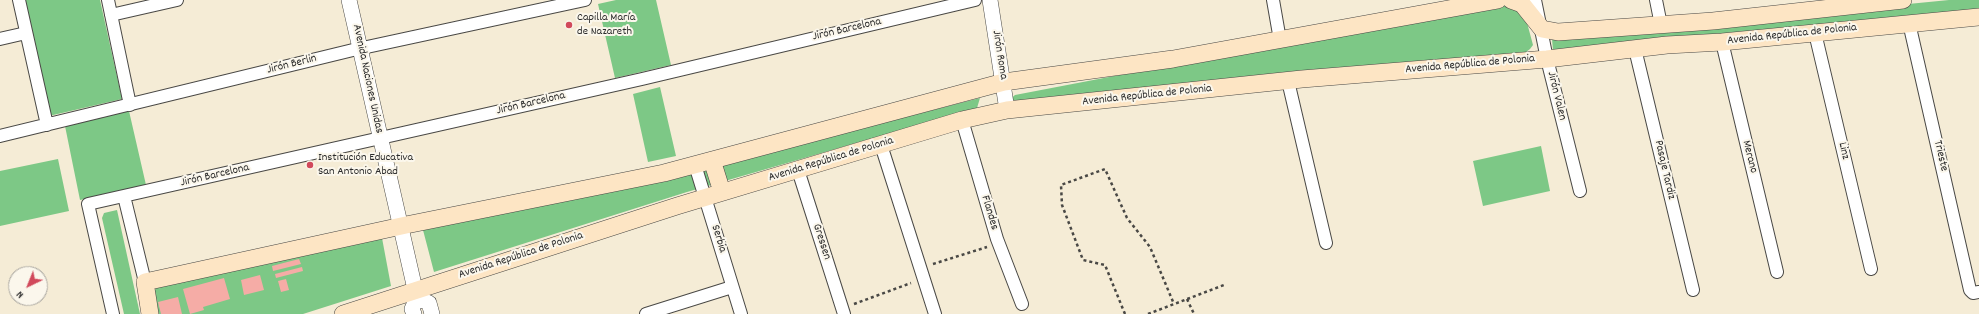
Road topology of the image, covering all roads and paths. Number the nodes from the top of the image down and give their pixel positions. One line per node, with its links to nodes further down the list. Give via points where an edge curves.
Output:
1 (19, 0): 19 (street)
2 (108, 0): 14 (street)
3 (176, 0): 14 (street)
4 (350, 0): 24 (street, Avenida Naciones Unidas)
5 (585, 0): 24 (street, Jirón Berlin)
6 (975, 0): 34 (street, Jirón Barcelona)
7 (990, 0): 28 (street, Jirón Roma)
8 (1273, 0): 22 (street)
9 (1498, 0): 22 (main road)
10 (1511, 0): 18 (main road, via 1522,4)
11 (1535, 0): 18 (street, Jirón Valen)
12 (1656, 0): 17 (street)
13 (1903, 0): 17 (main road, Avenida República de Polonia)
14 (112, 15): 29 (street)
15 (1979, 17): 16 (main road, Avenida República de Polonia)
16 (1908, 23): 20 (main road, Avenida República de Polonia); 53 (street, Trieste)
17 (1661, 25): 18 (main road, Avenida República de Polonia, via 1558,32)
18 (1542, 29): 26 (street, Jirón Valen)
19 (26, 33): 21 (street); 32 (street)
20 (1814, 33): 23 (main road, Avenida República de Polonia); 46 (street, Linz)
21 (0, 39)
22 (1280, 40): 28 (main road, via 1173,59)
23 (1722, 42): 25 (main road, Avenida República de Polonia); 47 (street, Merano)
24 (360, 48): 29 (street, Jirón Berlin); 34 (street, Avenida Naciones Unidas)
25 (1635, 49): 26 (main road, Avenida República de Polonia); 52 (street, Pasaje Tardiz)
26 (1547, 59): 27 (main road, Avenida República de Polonia); 39 (street, Jirón Valen)
27 (1288, 81): 30 (main road, Avenida República de Polonia); 44 (street)
28 (1004, 82): 30 (street, Jirón Roma); 36 (main road)
29 (130, 105): 32 (street, Jirón Berlin)
30 (1007, 110): 31 (main road, Avenida República de Polonia)
31 (962, 120): 35 (main road, Avenida República de Polonia); 45 (street, Flandes)
32 (47, 125): 33 (street, Jirón Berlin)
33 (0, 136)
34 (380, 139): 41 (street, Jirón Barcelona); 43 (street, Avenida Naciones Unidas)
35 (881, 145): 38 (main road, Avenida República de Polonia); 48 (street)
36 (712, 160): 37 (main road); 40 (main road)
37 (695, 165): 42 (street, Serbia); 43 (main road)
38 (798, 170): 40 (main road, Avenida República de Polonia); 58 (street, Gressen)
39 (1580, 191)
40 (722, 192): 42 (main road, Avenida República de Polonia)
41 (124, 196): 49 (street); 59 (street, Jirón Barcelona, via 88,204)
42 (706, 197): 51 (street, Serbia); 54 (main road, Avenida República de Polonia)
43 (399, 227): 49 (main road); 54 (street, Avenida Naciones Unidas)
44 (1326, 243)
45 (999, 244): 48 (path); 56 (street, Flandes)
46 (1871, 270)
47 (1777, 272)
48 (921, 274): 58 (path); 66 (street)
49 (145, 282): 60 (main road)
50 (1224, 285): 55 (path)
51 (732, 287): 64 (street); 65 (street, Serbia)
52 (1693, 290)
53 (1974, 291)
54 (416, 294): 61 (main road, Avenida República de Polonia); 62 (street, Avenida Naciones Unidas, via 412,309); 63 (street, via 429,303)
55 (1187, 299): 57 (path); 69 (path)
56 (1022, 304)
57 (1174, 304): 67 (path, via 1150,247 1127,218 1105,169 1061,185 1062,205 1083,260 1104,265); 68 (path)
58 (843, 311)
59 (113, 314)
60 (150, 314)
61 (343, 314)
62 (414, 314)
63 (432, 314)
64 (646, 314)
65 (741, 314)
66 (935, 314)
67 (1125, 314)
68 (1148, 314)
69 (1194, 314)

